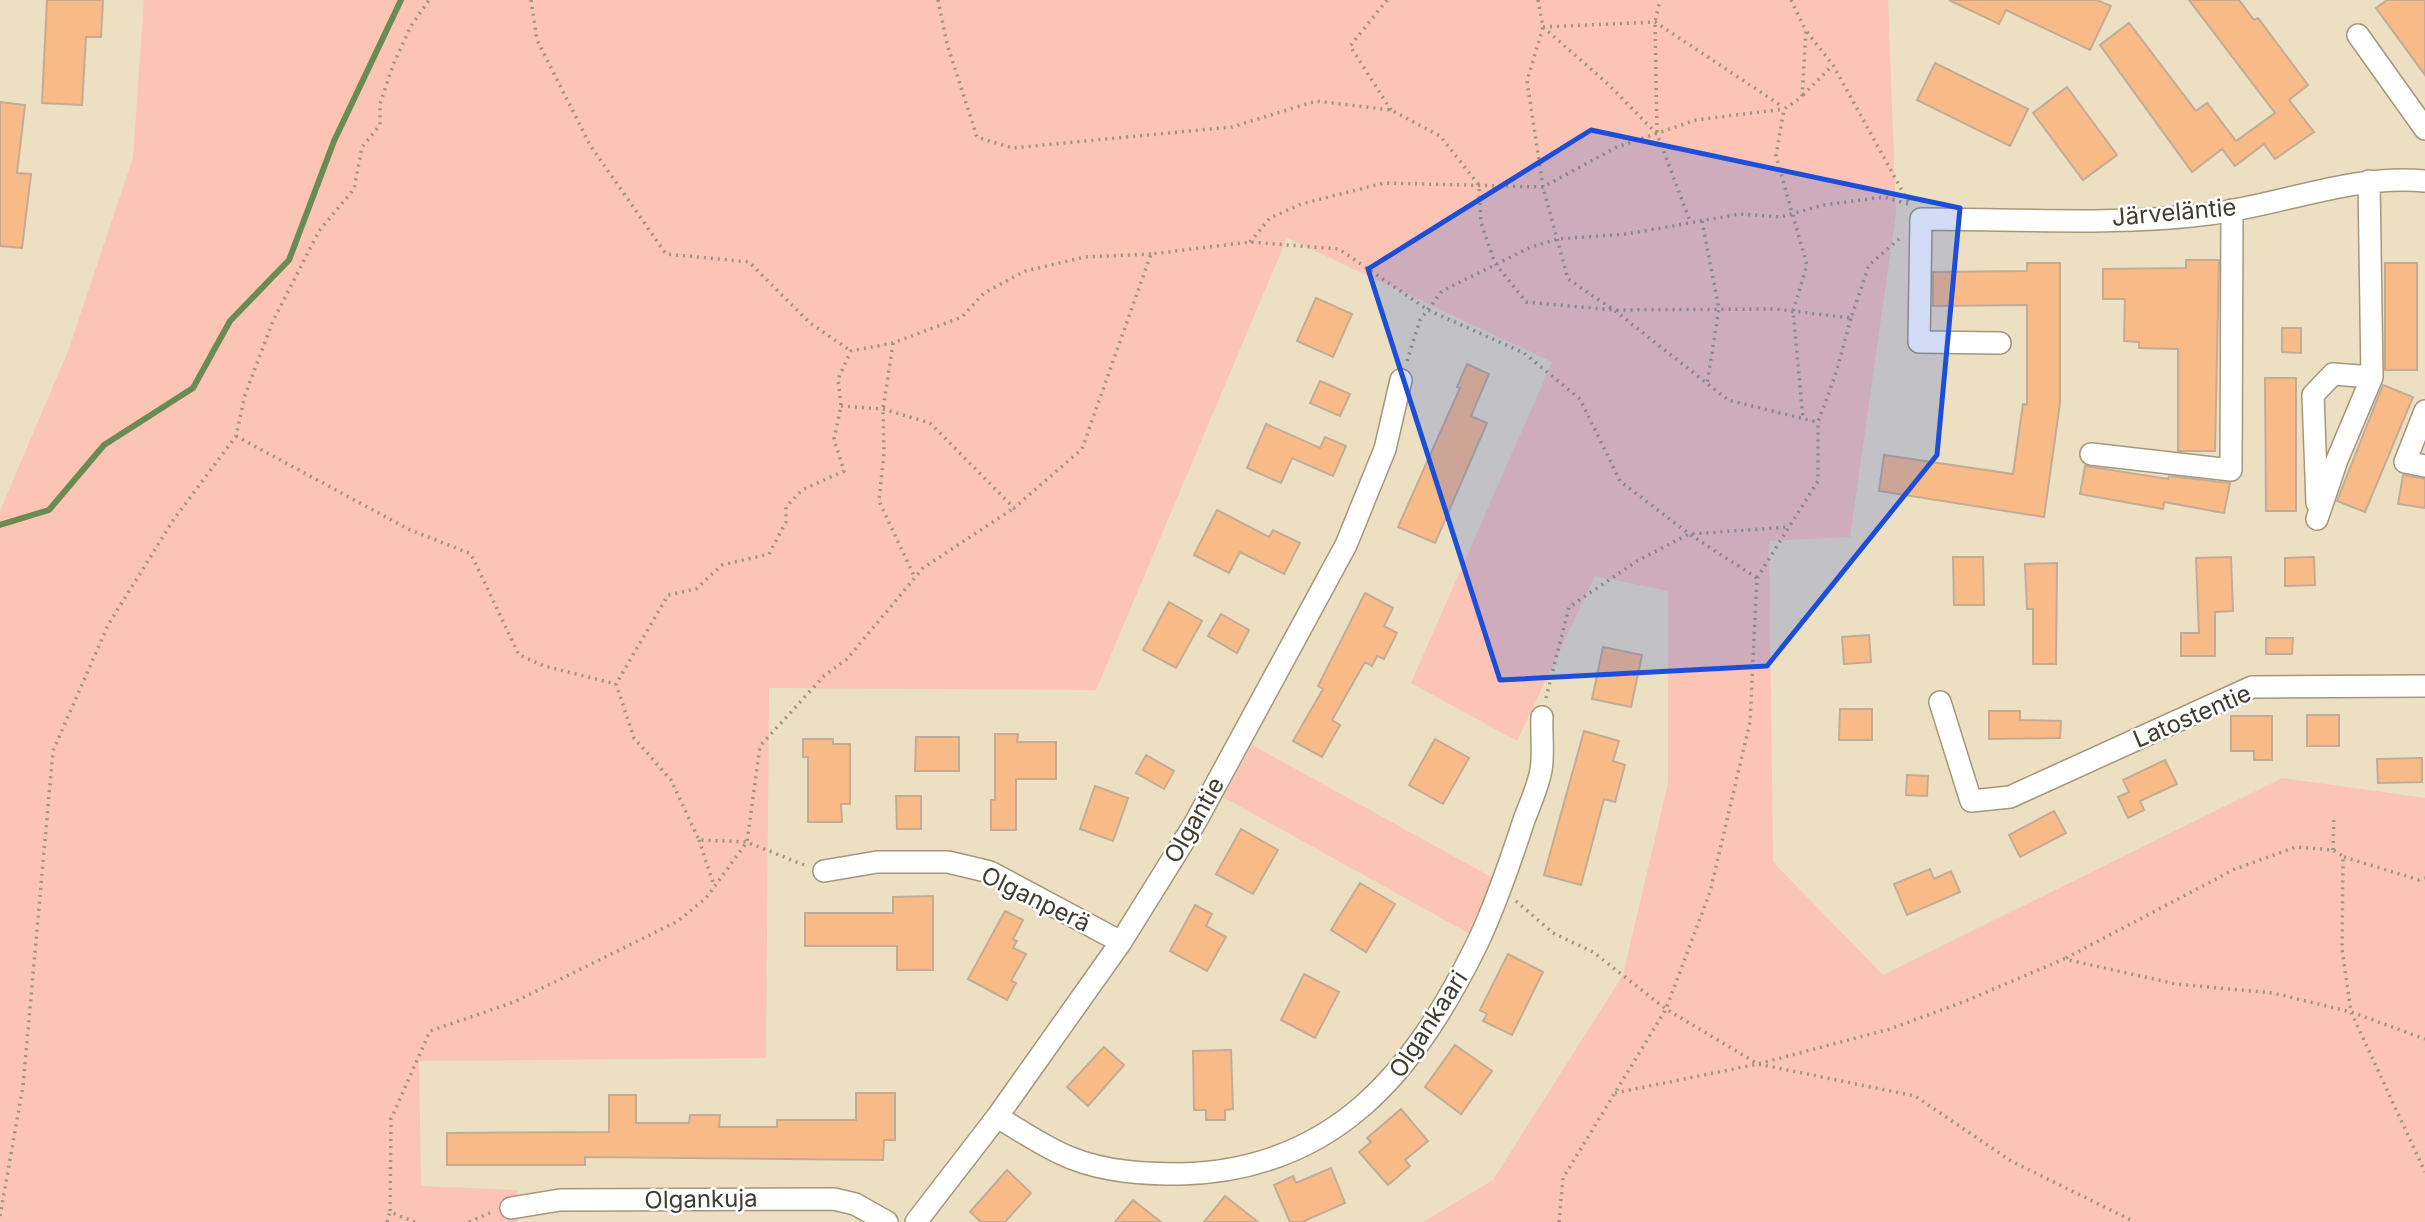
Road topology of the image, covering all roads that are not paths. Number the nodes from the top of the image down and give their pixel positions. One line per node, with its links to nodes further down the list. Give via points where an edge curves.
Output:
1 (2358, 35): 2 (street)
2 (2425, 129)
3 (2369, 181): 4 (street, Järveläntie); 5 (street, Järveläntie); 7 (street)
4 (2425, 181)
5 (2232, 210): 6 (street, Järveläntie, via 2160,219 1917,210 1919,342); 10 (street, via 2231,470)
6 (2000, 343)
7 (2372, 377): 7 (street, via 2333,374 2313,395 2318,519)
8 (1401, 380): 16 (street, Olgantie, via 1385,449 1346,545 1195,823)
9 (2425, 411): 11 (street, via 2405,462)
10 (2091, 454)
11 (2425, 466)
12 (2425, 686): 13 (street, Latostentie, via 2252,687 2010,797 1971,801)
13 (1940, 702)
14 (1542, 717): 17 (street, Olgankaari, via 1541,770 1502,888 1464,971 1388,1084 1347,1122 1257,1164 1213,1173 1117,1171 1073,1159)
15 (824, 871): 16 (street, Olganperä, via 877,862 948,862 990,872)
16 (1121, 942): 17 (street, Olgantie)
17 (997, 1117): 20 (street, Olgantie)
18 (511, 1208): 19 (street, Olgankuja, via 560,1200 834,1199 855,1204)
19 (887, 1222)
20 (916, 1222)

